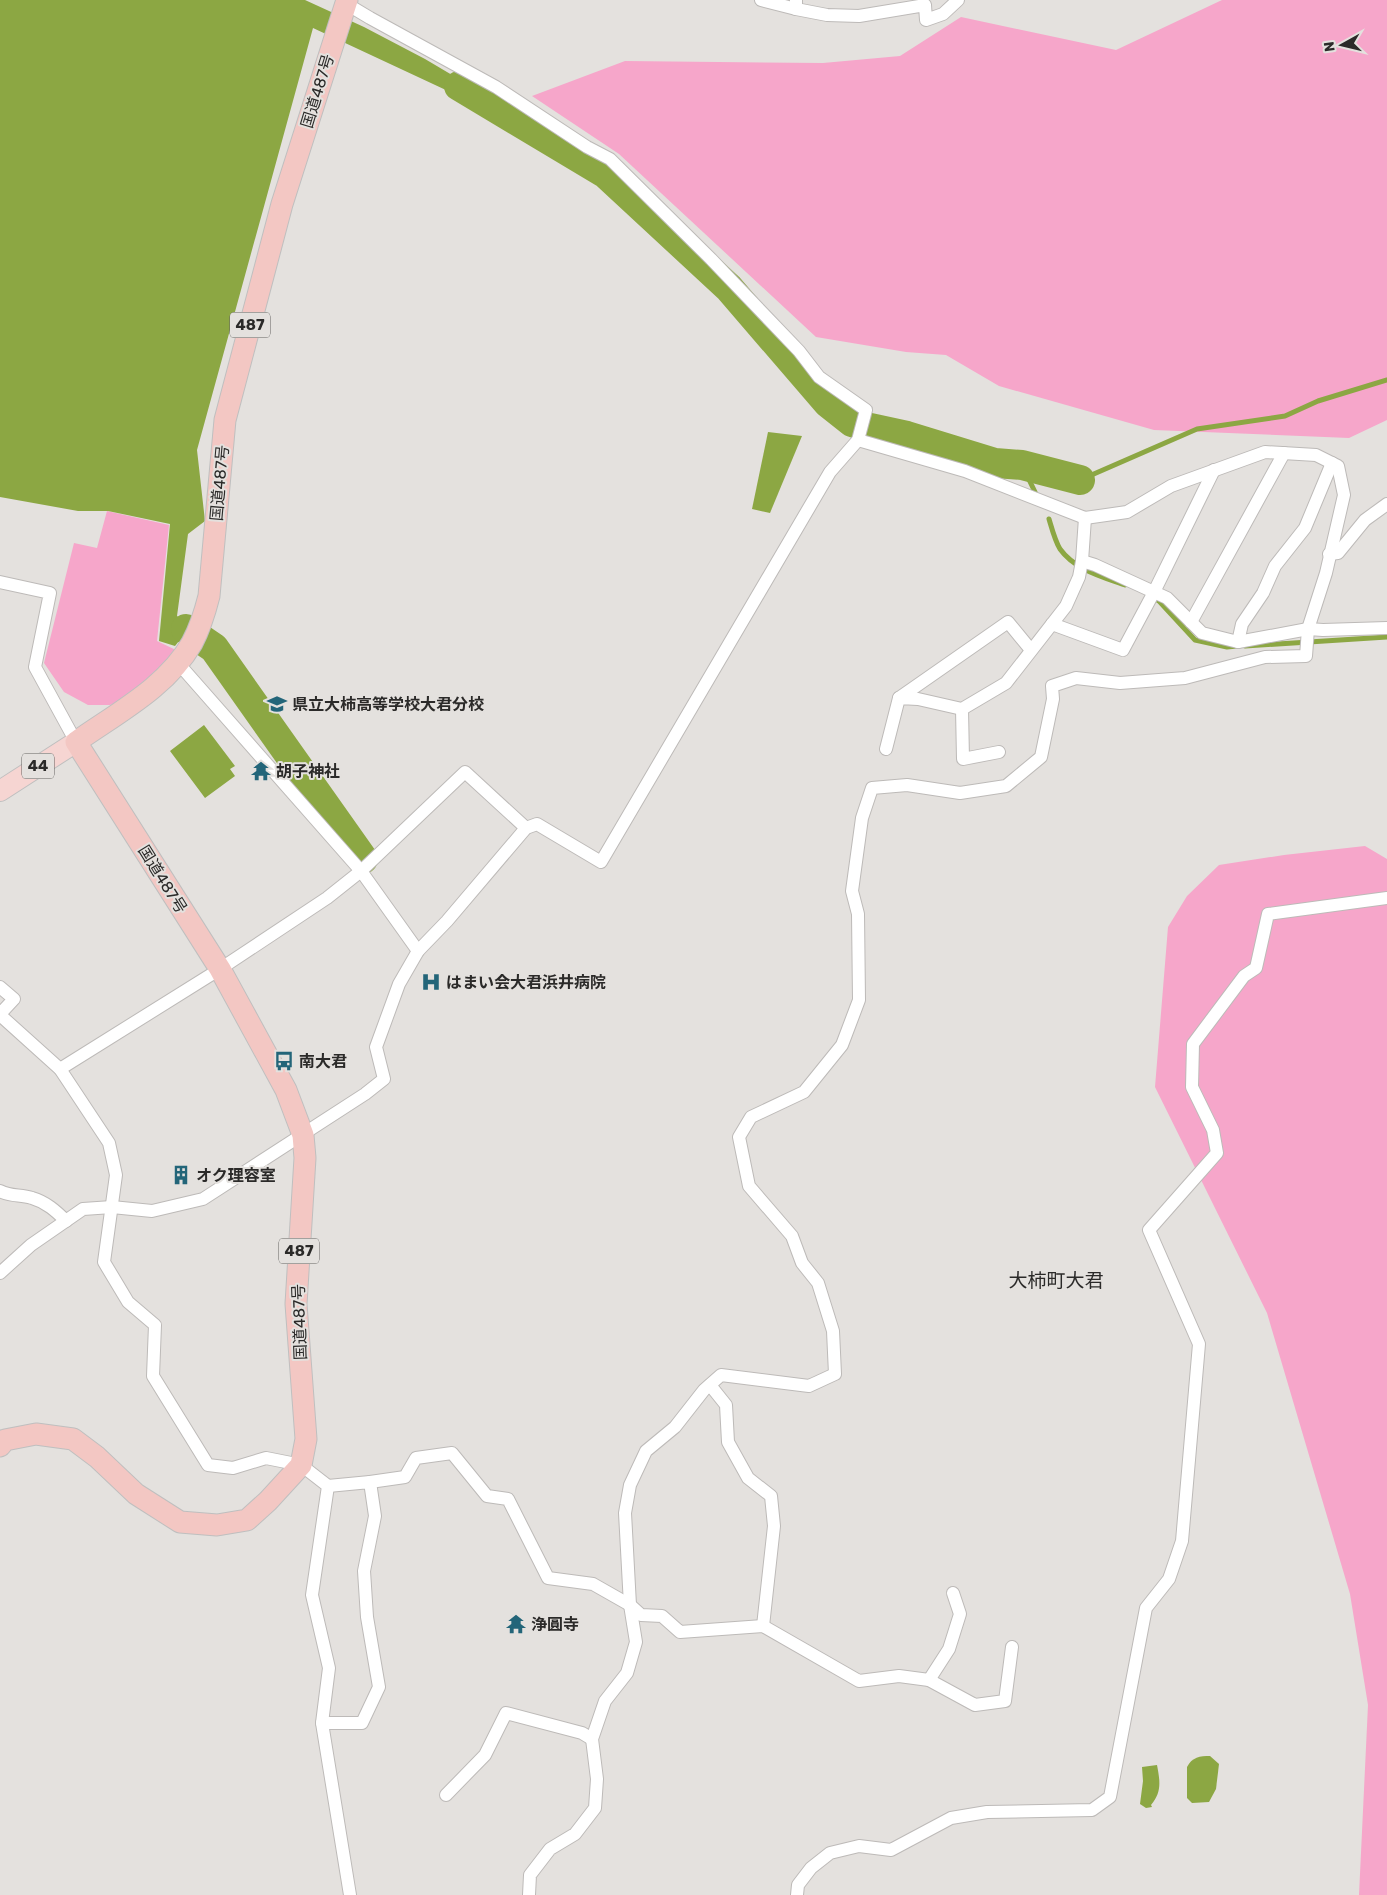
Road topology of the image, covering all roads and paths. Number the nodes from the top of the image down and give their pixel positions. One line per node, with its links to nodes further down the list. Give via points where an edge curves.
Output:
1 (761, 0): 3 (street)
2 (958, 0): 3 (street, via 943,14 926,20 925,5 860,16 827,15)
3 (796, 4)
4 (345, 5): 5 (street, via 496,87 587,148 610,159 712,259 819,377 866,410); 21 (highway, 国道487号 / 487, via 282,204 225,420 210,596 192,643)
5 (858, 440): 10 (street, via 965,471); 28 (street, via 830,472 601,862 537,824)
6 (1284, 453): 7 (street, via 1316,455); 8 (street, via 1265,452); 15 (street)
7 (1332, 463): 11 (street, via 1338,466 1344,495); 19 (street, via 1305,528 1275,566 1263,593 1242,624)
8 (1214, 470): 10 (street, via 1171,486 1127,512); 14 (street)
9 (1387, 504): 11 (street, via 1365,520 1338,553)
10 (1085, 518): 12 (street)
11 (1329, 554): 18 (street)
12 (1082, 561): 14 (street); 16 (street, via 1079,577 1066,606)
13 (0, 582): 24 (street, via 50,594 35,667)
14 (1151, 597): 15 (street, via 1167,598); 16 (street, via 1123,650)
15 (1191, 622): 19 (street, via 1202,633)
16 (1052, 624): 20 (street)
17 (1387, 628): 18 (street)
18 (1308, 629): 19 (street); 41 (street, via 1306,656 1265,657 1184,678 1120,684 1076,678 1052,686 1053,699 1041,757 1006,786 960,792 907,785 872,788 862,818 852,891 858,914 859,1000 842,1045 804,1092 751,1117 740,1137 749,1186 792,1236 802,1264 818,1283 834,1331 835,1374 809,1386 721,1375)
19 (1238, 642)
20 (1031, 650): 22 (street, via 1008,622); 23 (street, via 1006,682)
21 (178, 663): 24 (highway, 国道487号 / 487, via 154,687); 29 (street)
22 (898, 698): 23 (street); 25 (street)
23 (962, 709): 26 (street, via 963,758)
24 (76, 742): 27 (main road, 44); 32 (highway, 国道487号 / 487)
25 (886, 749)
26 (999, 752)
27 (0, 791)
28 (526, 828): 29 (street, via 465,772); 31 (street)
29 (361, 871): 31 (street); 32 (street, via 327,898)
30 (1387, 898): 56 (street, via 1268,914 1256,968 1244,976 1193,1044 1192,1087 1213,1130 1217,1153 1148,1230 1199,1344 1182,1541 1169,1579 1146,1608 1110,1797 1092,1810 987,1812 951,1818 891,1850 860,1846 830,1853 811,1868 798,1885)
31 (418, 951): 36 (street, via 399,984 376,1047 384,1079)
32 (220, 969): 35 (street); 36 (highway, 国道487号 / 487, via 286,1090)
33 (0, 987): 34 (street, via 14,999)
34 (0, 1014): 35 (street)
35 (60, 1069): 38 (street, via 109,1143 116,1175)
36 (303, 1135): 38 (street, via 203,1199 152,1211); 43 (highway, 国道487号 / 487, via 305,1158 296,1304 306,1439)
37 (0, 1192): 39 (street, via 32,1198 52,1208)
38 (112, 1207): 39 (street, via 83,1209); 43 (street, via 104,1262 128,1302 156,1325 153,1376 208,1465 233,1468 266,1458)
39 (66, 1221): 40 (street, via 31,1245)
40 (0, 1273)
41 (710, 1386): 47 (street, via 675,1427 646,1451 630,1485 626,1513); 48 (street, via 726,1406 728,1442 744,1471 771,1496 774,1526)
42 (0, 1446): 43 (highway, via 5,1440 36,1434 73,1439 136,1494 180,1522 217,1525 247,1520)
43 (301, 1465): 45 (street)
44 (370, 1482): 45 (street); 47 (street, via 405,1477 416,1458 452,1453 487,1496 508,1499 548,1578 593,1584); 51 (street, via 375,1516 364,1571 367,1617 379,1687 362,1723)
45 (328, 1486): 51 (street, via 312,1595 329,1668)
46 (953, 1593): 50 (street, via 960,1614 949,1649)
47 (630, 1605): 48 (street, via 641,1615 662,1616 680,1632); 52 (street, via 636,1642 634,1650 627,1674 605,1701)
48 (762, 1626): 50 (street, via 860,1681 899,1676)
49 (1012, 1647): 50 (street, via 1005,1701 975,1705)
50 (928, 1680)
51 (322, 1723): 54 (street)
52 (592, 1739): 53 (street, via 582,1732 506,1713 485,1755); 55 (street, via 597,1779 595,1808 575,1834 550,1848 530,1875)
53 (446, 1795)
54 (350, 1895)
55 (529, 1895)
56 (797, 1895)

